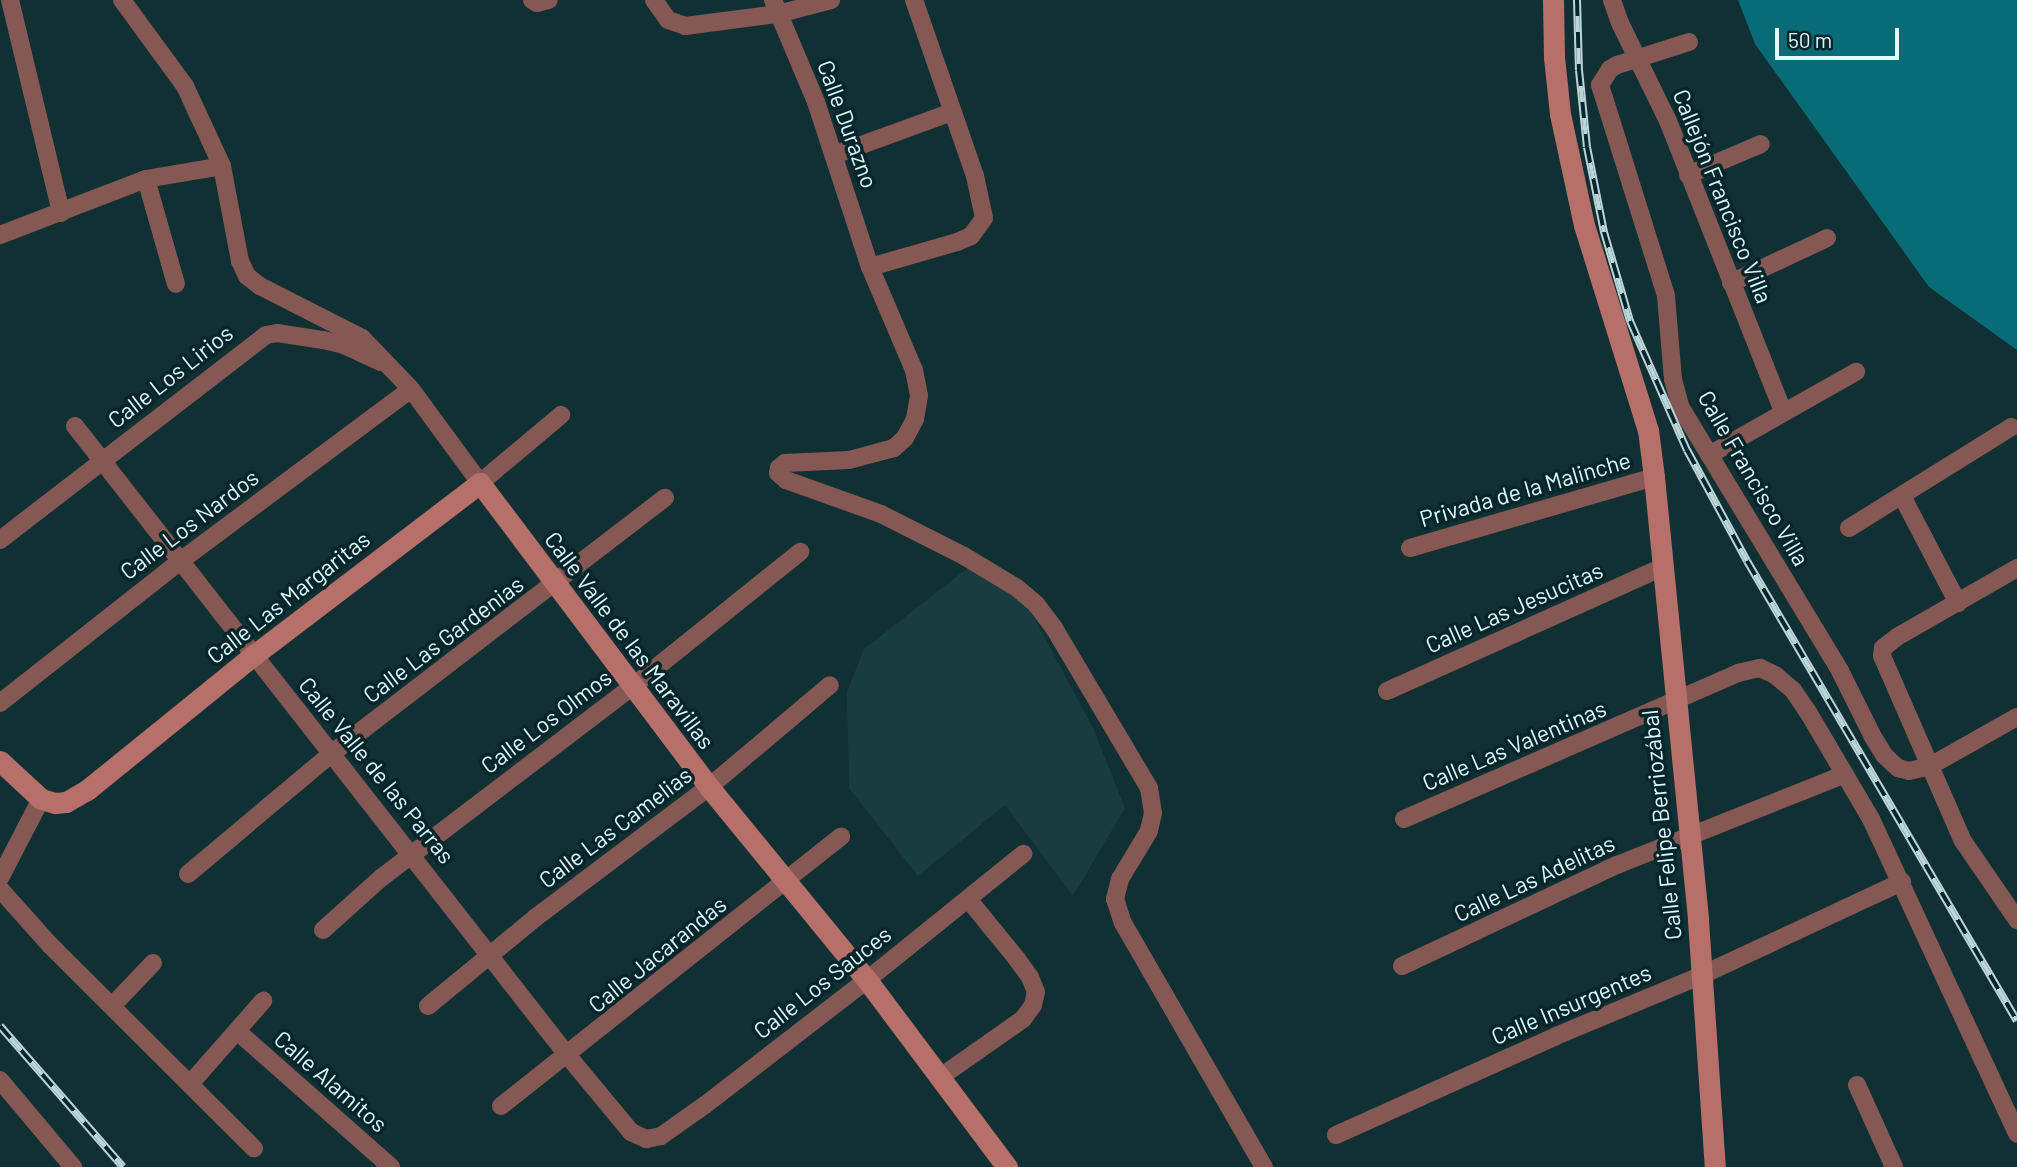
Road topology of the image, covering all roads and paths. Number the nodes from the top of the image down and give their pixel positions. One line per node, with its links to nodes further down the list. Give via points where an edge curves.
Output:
1 (10, 0): 17 (street)
2 (122, 0): 14 (street, Calle Valle de las Maravillas, via 185,86)
3 (654, 0): 8 (street, via 678,26)
4 (831, 0): 8 (street)
5 (914, 0): 11 (street)
6 (1553, 0): 32 (street, via 1560,114 1584,225 1648,430)
7 (1612, 0): 10 (street, Callejón Francisco Villa)
8 (775, 7): 13 (street, Calle Durazno)
9 (1689, 42): 10 (street)
10 (1638, 60): 15 (street, Callejón Francisco Villa, via 1661,104); 30 (street, Calle Francisco Villa, via 1610,69 1600,85 1666,296 1676,396)
11 (952, 112): 13 (street); 20 (street, via 983,202 984,218 971,236)
12 (1761, 144): 15 (street)
13 (834, 155): 20 (street, Calle Durazno)
14 (222, 166): 16 (street); 23 (street, Calle Valle de las Maravillas, via 240,261 247,276 355,333)
15 (1688, 175): 21 (street, Callejón Francisco Villa)
16 (146, 180): 17 (street); 22 (street)
17 (61, 213): 18 (street)
18 (0, 235)
19 (1827, 238): 21 (street)
20 (870, 267): 93 (street, Calle Durazno, via 914,370 919,396 915,419 894,448 849,460 785,463 778,472 786,480 881,514 964,556 1017,588 1055,628 1149,788 1153,813 1149,831 1120,879 1115,899 1123,923)
21 (1731, 283): 26 (street, Callejón Francisco Villa)
22 (176, 284)
23 (393, 368): 25 (street, Calle Valle de las Maravillas); 31 (street, Calle Los Lirios, via 344,345 266,335)
24 (1856, 372): 26 (street)
25 (411, 389): 33 (street, Calle Valle de las Maravillas); 40 (street, Calle Los Nardos)
26 (1783, 412): 30 (street)
27 (561, 415): 33 (street, Calle Las Margaritas)
28 (75, 426): 31 (street, Calle Valle de las Parras)
29 (2011, 427): 34 (street)
30 (1709, 455): 54 (street, Calle Francisco Villa, via 1840,671 1873,737 1898,768 1909,771)
31 (102, 461): 37 (street, Calle Los Lirios); 40 (street, Calle Valle de las Parras)
32 (1654, 477): 38 (street, Privada de la Malinche); 41 (street, Calle Felipe Berriozábal)
33 (480, 483): 43 (street, Calle Valle de las Maravillas); 45 (street, Calle Las Margaritas)
34 (1902, 496): 36 (street); 44 (street)
35 (665, 498): 43 (street, Calle Las Gardenias)
36 (1849, 528)
37 (0, 540)
38 (1410, 548)
39 (800, 552): 47 (street, Calle Los Olmos)
40 (179, 562): 45 (street, Calle Valle de las Parras); 50 (street, Calle Los Nardos)
41 (1661, 568): 48 (street, Calle Las Jesucitas); 49 (street, Calle Felipe Berriozábal)
42 (2017, 568): 44 (street)
43 (555, 586): 47 (street, Calle Valle de las Maravillas); 52 (street, Calle Las Gardenias)
44 (1958, 603): 54 (street, via 1883,648 1886,668)
45 (254, 655): 52 (street, Calle Valle de las Parras); 57 (street, Calle Las Margaritas, via 87,790 66,802)
46 (830, 685): 56 (street, Calle Las Camelias)
47 (632, 687): 56 (street, Calle Valle de las Maravillas); 62 (street, Calle Los Olmos)
48 (1387, 691)
49 (1675, 700): 55 (street, Calle Las Valentinas, via 1760,668 1793,690); 58 (street, Calle Las Valentinas); 60 (street, Calle Felipe Berriozábal)
50 (0, 703)
51 (2017, 718): 54 (street)
52 (331, 754): 62 (street, Calle Valle de las Parras); 63 (street, Calle Las Gardenias)
53 (0, 761): 57 (street)
54 (1930, 766): 69 (street, via 1963,841)
55 (1843, 775): 60 (street, Calle Las Adelitas); 66 (street)
56 (709, 787): 65 (street, Calle Valle de las Maravillas); 71 (street, Calle Las Camelias)
57 (41, 799): 64 (street)
58 (1404, 819)
59 (841, 837): 65 (street, Calle Jacarandas)
60 (1690, 837): 73 (street, Calle Las Adelitas, via 1618,865); 74 (street, Calle Felipe Berriozábal)
61 (1023, 853): 68 (street, Calle Los Sauces)
62 (412, 854): 70 (street, Calle Los Olmos); 71 (street, Calle Valle de las Parras)
63 (188, 874)
64 (0, 878)
65 (786, 882): 75 (street, Calle Valle de las Maravillas); 80 (street, Calle Jacarandas)
66 (1902, 882): 74 (street, Calle Insurgentes); 86 (street)
67 (0, 889): 77 (street, via 50,946)
68 (968, 898): 75 (street, Calle Los Sauces); 81 (street, via 1030,977 1033,1005 1023,1019)
69 (2014, 909)
70 (323, 930)
71 (491, 955): 78 (street, Calle Las Camelias); 80 (street, Calle Valle de las Parras)
72 (153, 963): 77 (street)
73 (1402, 966)
74 (1700, 976): 87 (street, Calle Insurgentes); 94 (street, Calle Felipe Berriozábal)
75 (867, 980): 81 (street, Calle Valle de las Maravillas); 88 (street, Calle Los Sauces, via 675,1127)
76 (263, 1001): 79 (street)
77 (113, 1005): 83 (street)
78 (428, 1006)
79 (238, 1032): 83 (street); 91 (street, Calle Alamitos)
80 (568, 1056): 85 (street, Calle Jacarandas); 88 (street, Calle Valle de las Parras, via 625,1125)
81 (939, 1078): 92 (street, Calle Valle de las Maravillas)
82 (0, 1080): 90 (street)
83 (190, 1084): 89 (street)
84 (1857, 1085): 95 (street)
85 (502, 1106)
86 (2017, 1134)
87 (1336, 1135)
88 (646, 1139)
89 (254, 1148)
90 (73, 1167)
91 (391, 1167)
92 (1007, 1167)
93 (1264, 1167)
94 (1715, 1167)
95 (1894, 1167)

